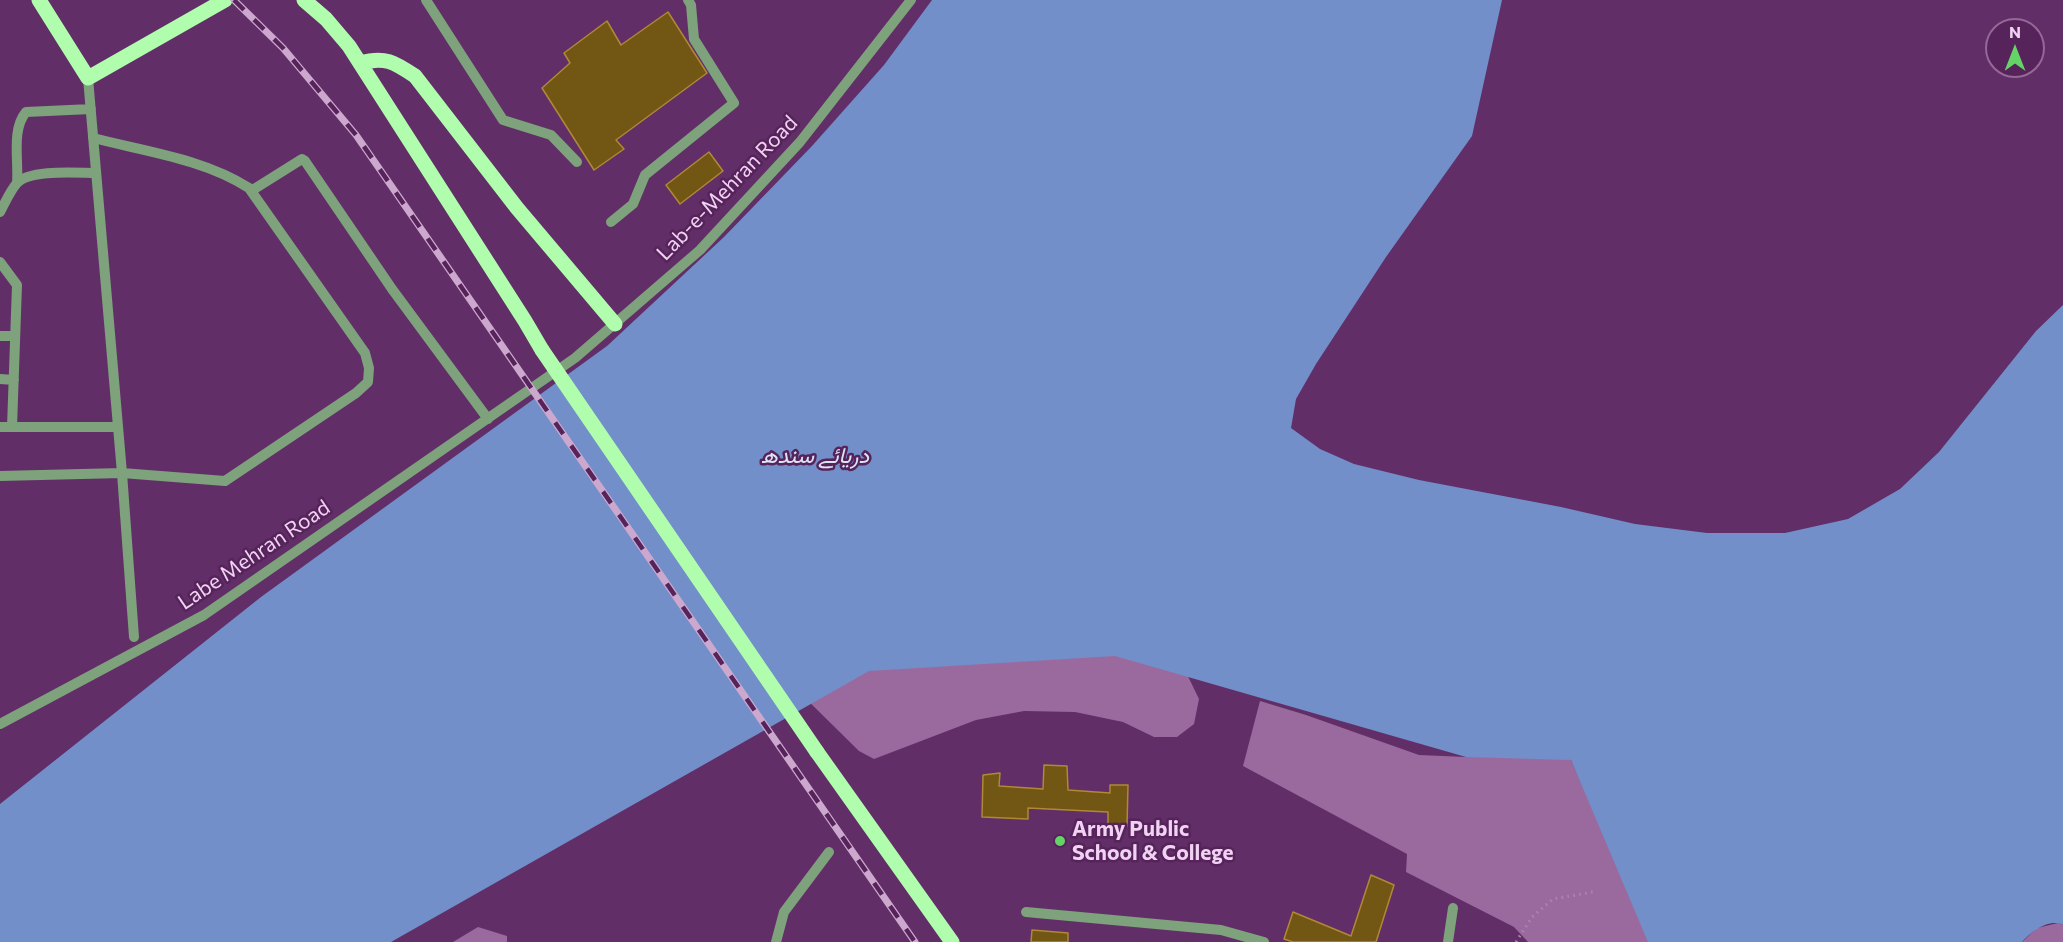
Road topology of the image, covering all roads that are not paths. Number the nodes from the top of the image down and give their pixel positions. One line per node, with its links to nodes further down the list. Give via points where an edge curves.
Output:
1 (39, 0): 8 (main road)
2 (225, 0): 8 (main road)
3 (304, 0): 7 (main road, via 326,19)
4 (426, 0): 11 (street, via 503,120 551,135)
5 (688, 0): 16 (street, via 694,39 734,102 645,175 633,204)
6 (911, 0): 18 (street, Lab-e-Mehran Road, via 800,142 700,250)
7 (360, 63): 18 (main road, via 376,58 393,62 415,76 516,208); 36 (main road, bridge, via 542,350)
8 (88, 78): 9 (street)
9 (91, 109): 10 (street); 13 (street, via 26,112 21,118 16,151)
10 (93, 138): 12 (street); 14 (street, via 210,168)
11 (577, 162)
12 (96, 173): 13 (street, via 42,174); 27 (street)
13 (17, 183): 15 (street)
14 (251, 191): 24 (street, via 302,159 305,161 392,290); 28 (street, via 365,353 368,381 356,393 225,480)
15 (0, 212)
16 (610, 222)
17 (0, 262): 20 (street, via 17,285)
18 (615, 324): 23 (street, Lab-e-Mehran Road)
19 (0, 336): 20 (street)
20 (15, 336): 22 (street)
21 (0, 379): 22 (street)
22 (14, 380): 26 (street)
23 (517, 399): 24 (street, Labe Mehran Road)
24 (488, 419): 31 (street, Labe Mehran Road, via 204,615)
25 (0, 427): 26 (street)
26 (12, 428): 27 (street)
27 (118, 428): 28 (street)
28 (122, 473): 29 (street); 30 (street)
29 (0, 476)
30 (134, 637)
31 (0, 724)
32 (829, 852): 35 (street, via 784,912)
33 (1453, 908): 38 (street)
34 (1026, 912): 37 (street, via 1221,930)
35 (776, 942)
36 (951, 942)
37 (1264, 942)
38 (1448, 942)

